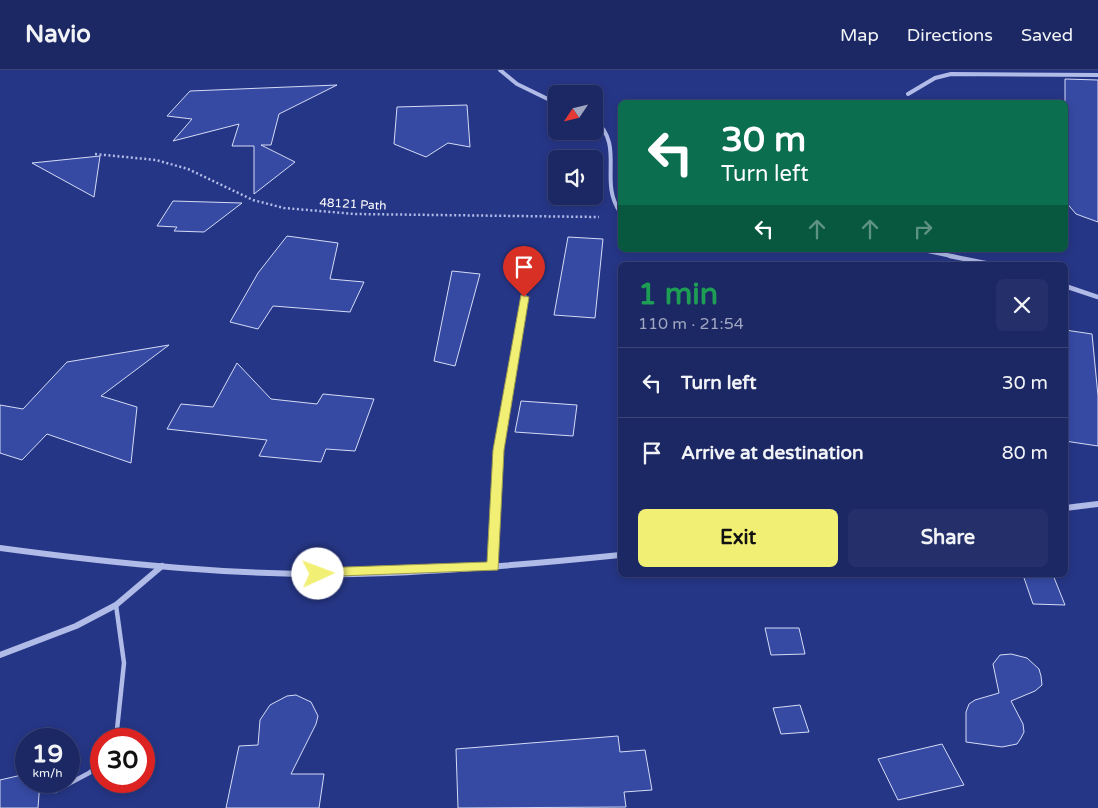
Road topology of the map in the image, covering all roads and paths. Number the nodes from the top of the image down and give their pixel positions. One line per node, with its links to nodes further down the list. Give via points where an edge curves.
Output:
1 (500, 70): 4 (street, via 517,84)
2 (1098, 75): 3 (street, via 951,74 935,78)
3 (908, 94)
4 (548, 99)
5 (603, 124): 7 (street, via 611,144 612,199)
6 (95, 154): 8 (path, 48121 Path, via 156,160 188,169 253,200 284,208 355,214)
7 (618, 209)
8 (600, 218)
9 (932, 252): 10 (street)
10 (980, 262)
11 (1068, 287): 13 (street)
12 (524, 297): 19 (street, via 499,450)
13 (1098, 297)
14 (1098, 504): 15 (street)
15 (1068, 508)
16 (0, 548): 18 (street)
17 (618, 555): 19 (street)
18 (162, 566): 19 (street, via 318,574); 20 (street)
19 (493, 566)
20 (116, 604): 21 (street, via 76,626); 22 (lane, via 124,663)
21 (0, 655)
22 (117, 728)

